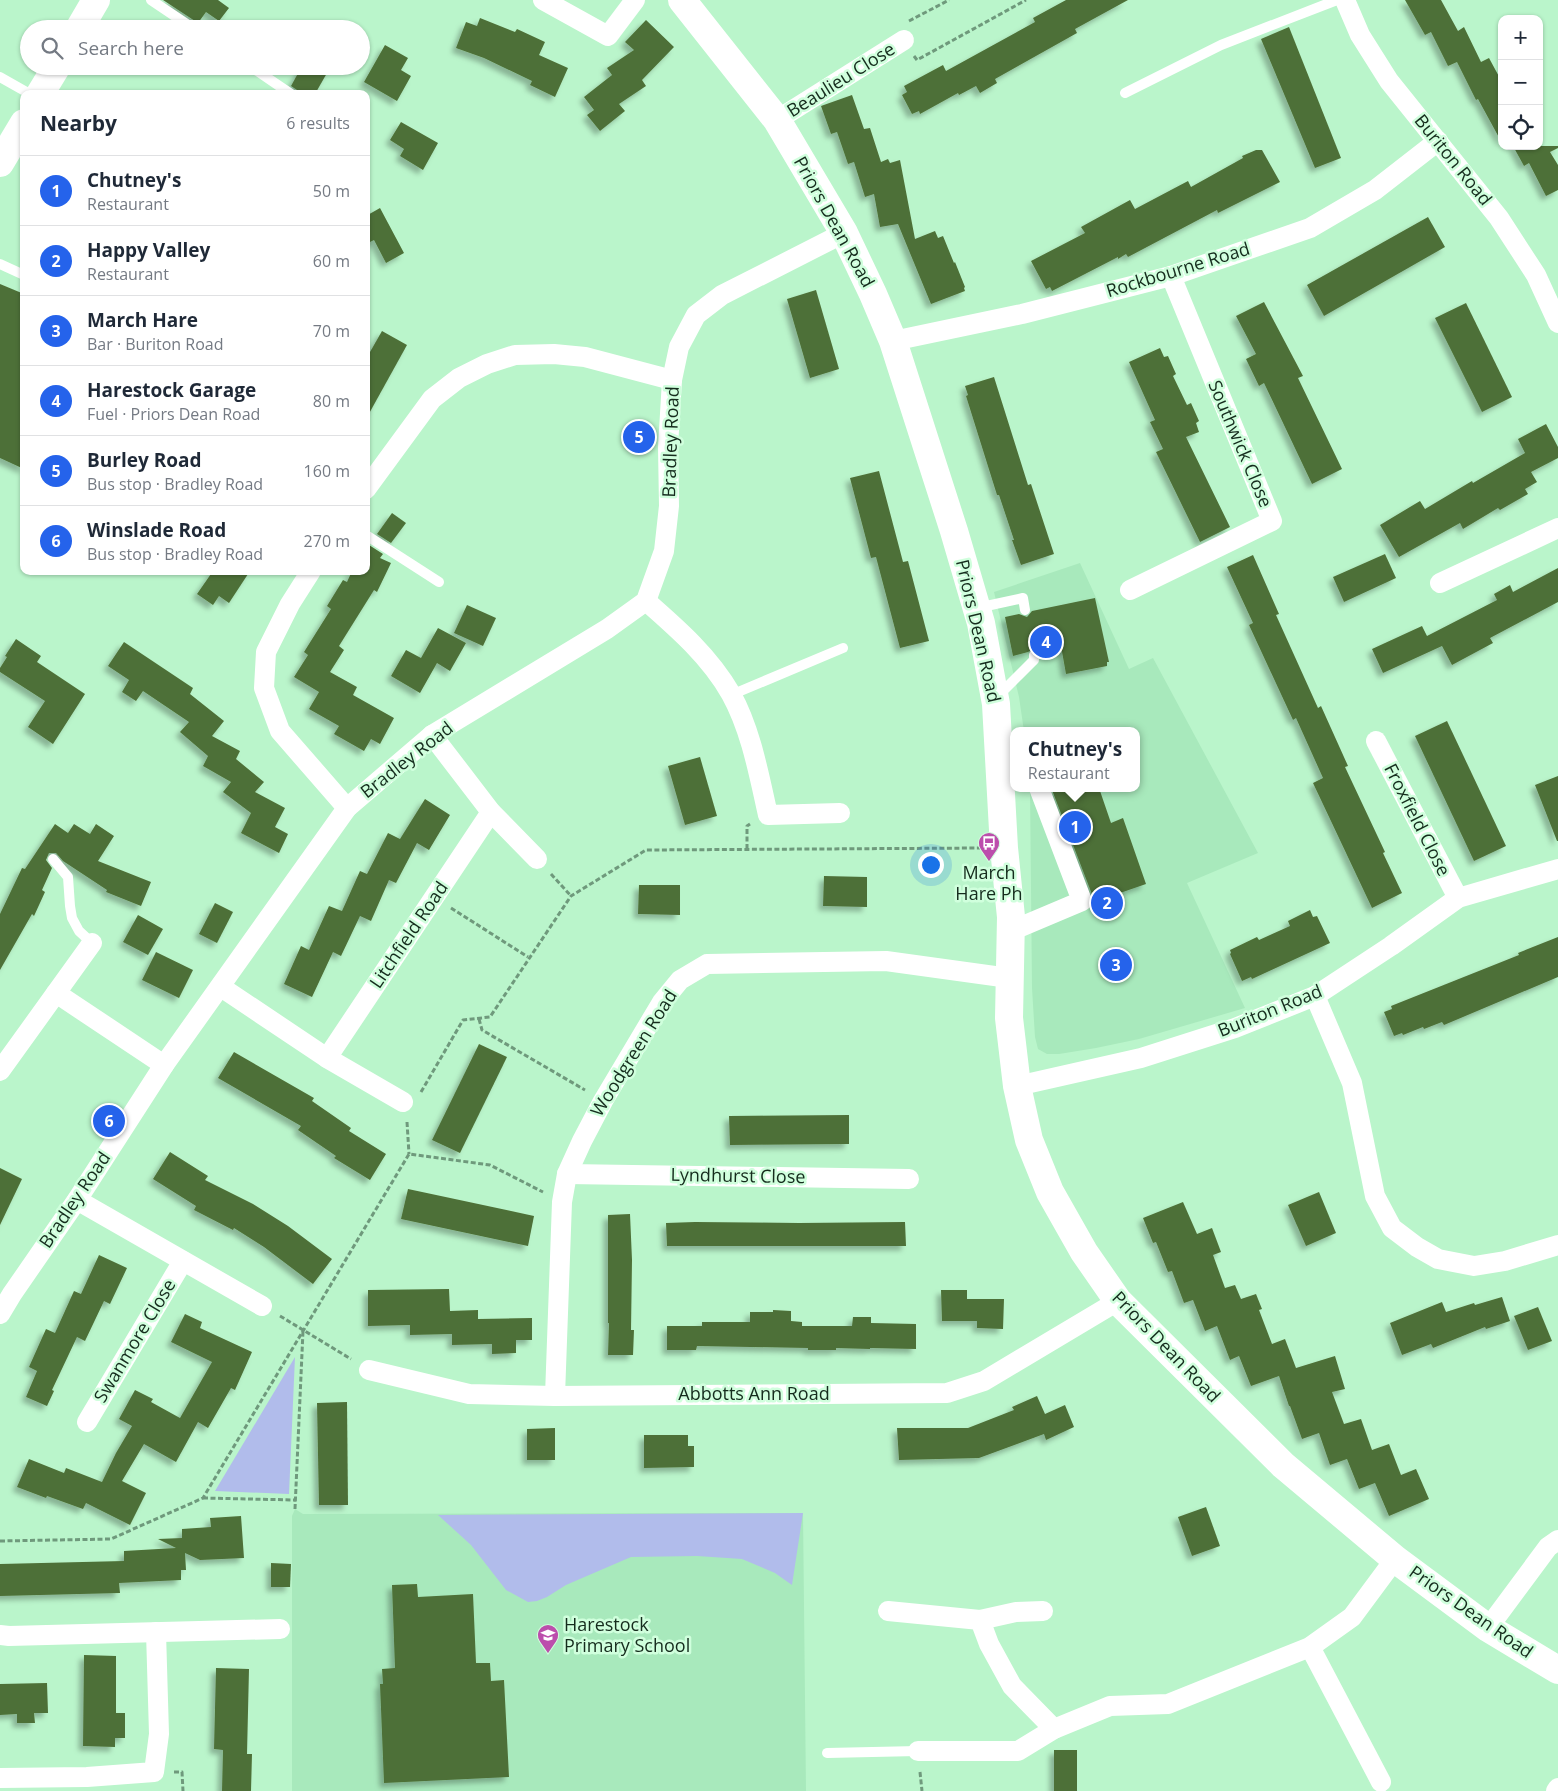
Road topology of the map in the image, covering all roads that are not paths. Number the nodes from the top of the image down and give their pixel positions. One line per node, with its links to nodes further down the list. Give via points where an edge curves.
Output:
1 (96, 0): 8 (street)
2 (151, 0): 9 (lane)
3 (543, 0): 4 (street, via 608,36)
4 (635, 0)
5 (682, 0): 18 (street, Priors Dean Road)
6 (1337, 0): 17 (lane, via 1222,45)
7 (1345, 0): 20 (street, Buriton Road, via 1360,35 1389,82)
8 (84, 20)
9 (181, 20)
10 (904, 40): 18 (street, Beaulieu Close)
11 (51, 75): 15 (street)
12 (263, 75): 16 (lane)
13 (0, 77): 14 (lane)
14 (23, 90)
15 (42, 90)
16 (285, 90)
17 (1125, 93)
18 (777, 120): 22 (street, Priors Dean Road)
19 (20, 130): 21 (street)
20 (1438, 141): 25 (street, Rockbourne Road, via 1375,190 1310,228); 26 (street, Buriton Road, via 1500,218 1536,275)
21 (0, 163)
22 (844, 233): 27 (street, Priors Dean Road); 28 (street, Bradley Road, via 722,295 696,315 679,347)
23 (0, 264): 24 (lane)
24 (20, 273)
25 (1171, 276): 27 (street, Rockbourne Road, via 1022,314); 35 (street, Southwick Close, via 1272,521)
26 (1558, 323)
27 (892, 341): 37 (street, Priors Dean Road)
28 (672, 380): 29 (street, via 584,357 554,354 515,355 487,364 460,378 432,400); 36 (street, Bradley Road, via 664,551)
29 (370, 484)
30 (1558, 528): 34 (street)
31 (370, 538): 33 (lane)
32 (308, 575): 47 (street, via 266,652 264,688 280,731)
33 (438, 582)
34 (1440, 583)
35 (1130, 590)
36 (646, 601): 41 (street, via 704,657); 43 (street, Bradley Road, via 607,630)
37 (976, 608): 38 (lane, via 1023,598); 42 (street, Priors Dean Road)
38 (1025, 610)
39 (843, 648): 41 (lane)
40 (1034, 655): 42 (lane, via 1034,660)
41 (731, 695): 49 (street, via 756,764 768,815)
42 (995, 699): 45 (street, Priors Dean Road)
43 (432, 735): 47 (street, Bradley Road); 48 (street)
44 (1376, 741): 53 (street, Froxfield Close)
45 (1007, 785): 54 (street, Priors Dean Road, via 1004,848)
46 (1041, 792): 54 (street, via 1082,901)
47 (347, 808): 57 (street, Bradley Road)
48 (491, 812): 50 (street); 60 (street, Litchfield Road)
49 (840, 813)
50 (537, 859)
51 (53, 860): 55 (lane, via 68,877 72,918 79,931)
52 (1558, 869): 53 (street, Buriton Road)
53 (1458, 898): 59 (street, Buriton Road)
54 (1011, 931): 56 (street, Priors Dean Road)
55 (92, 943): 58 (street)
56 (1009, 978): 63 (street, Priors Dean Road); 65 (street, Woodgreen Road, via 886,961 707,964 680,980 662,1002 603,1100)
57 (221, 987): 60 (street); 61 (street, Bradley Road)
58 (56, 993): 61 (street); 62 (street)
59 (1315, 996): 63 (street, Buriton Road, via 1235,1028 1141,1058); 68 (street, via 1352,1083 1375,1196 1392,1228 1438,1259 1474,1266 1505,1261)
60 (327, 1058): 64 (street)
61 (164, 1065): 67 (street, Bradley Road)
62 (0, 1071)
63 (1017, 1086): 71 (street, Priors Dean Road, via 1029,1140 1050,1192 1084,1252)
64 (405, 1109)
65 (567, 1174): 66 (street, Lyndhurst Close); 75 (street, Woodgreen Road, via 562,1202)
66 (909, 1178)
67 (77, 1200): 69 (street, Swanmore Close); 70 (street, Bradley Road)
68 (1558, 1245)
69 (184, 1261): 72 (street, Swanmore Close); 76 (street, Swanmore Close)
70 (6, 1291): 73 (street, Bradley Road)
71 (1118, 1301): 75 (street, Abbotts Ann Road, via 984,1381 947,1393); 78 (street, Priors Dean Road, via 1283,1465)
72 (262, 1306)
73 (0, 1314)
74 (369, 1370): 75 (street, Abbotts Ann Road, via 469,1394)
75 (555, 1396)
76 (87, 1422)
77 (1558, 1540): 82 (street, via 1548,1547)
78 (1395, 1559): 82 (street, Priors Dean Road); 86 (street, via 1352,1617)
79 (888, 1611): 81 (street)
80 (1044, 1611): 81 (street, via 1016,1612)
81 (980, 1620): 88 (street, via 1012,1686)
82 (1488, 1628): 87 (street, Priors Dean Road)
83 (280, 1629): 84 (street)
84 (156, 1632): 85 (street); 91 (street, via 159,1734 154,1772)
85 (0, 1635)
86 (1310, 1647): 88 (street, via 1168,1704 1110,1706); 92 (street)
87 (1558, 1670)
88 (1054, 1729): 89 (street, via 1018,1751)
89 (918, 1751): 90 (lane)
90 (827, 1753)
91 (0, 1778)
92 (1381, 1782)
93 (1558, 1788): 94 (street)
94 (1556, 1791)

